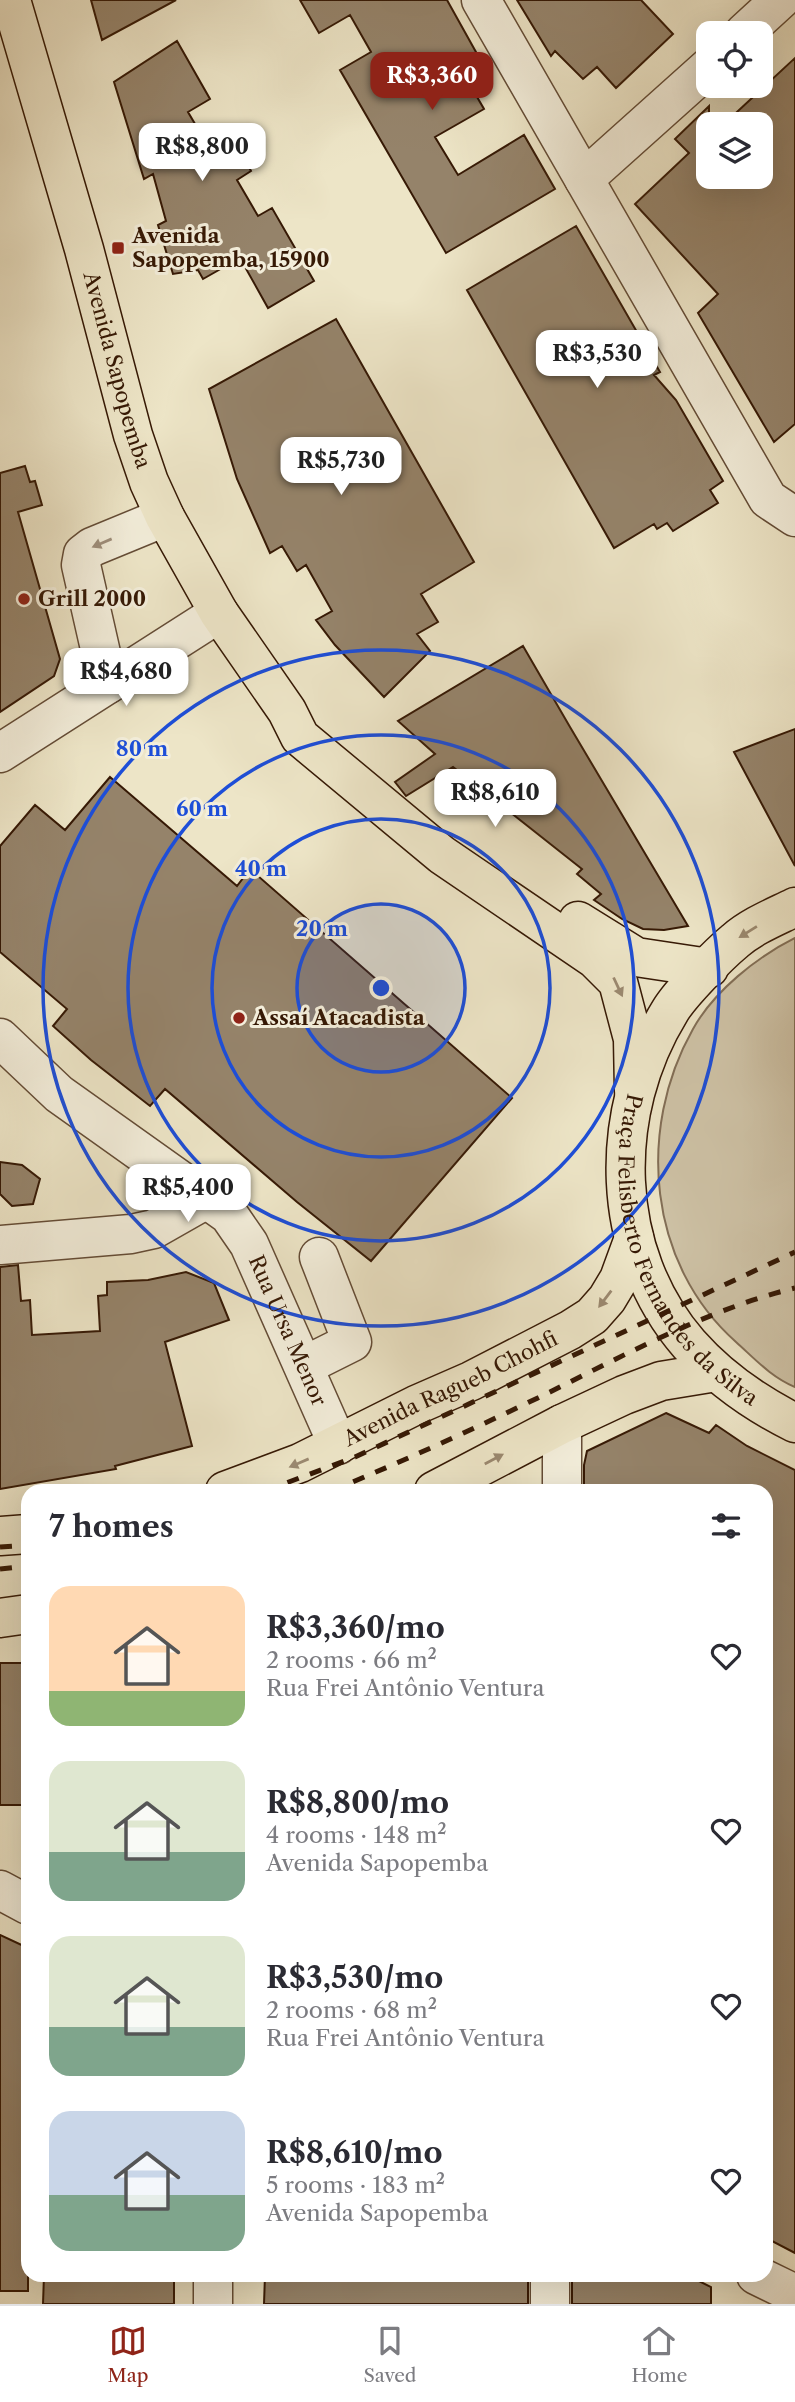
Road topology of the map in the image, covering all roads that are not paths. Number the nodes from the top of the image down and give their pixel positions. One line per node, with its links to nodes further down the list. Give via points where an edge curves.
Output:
1 (11, 0): 7 (main road, Avenida Sapopemba, via 133,435)
2 (481, 0): 6 (street)
3 (780, 0): 4 (street)
4 (757, 21)
5 (696, 79): 6 (street)
6 (584, 179): 8 (street, via 768,499)
7 (165, 517): 9 (main road, Avenida Sapopemba); 10 (street, one-way to 10, via 83,554 81,565)
8 (795, 517)
9 (219, 613): 10 (street); 11 (main road, Avenida Sapopemba)
10 (108, 684): 12 (street)
11 (287, 711): 14 (main road, via 315,720 456,839 608,941 636,957); 16 (main road, Avenida Sapopemba, one-way to 16, via 300,737 442,855 595,959 618,982 633,1039)
12 (0, 753)
13 (795, 908): 14 (main road, Praça Felisberto Fernandes da Silva, one-way to 14, via 735,940)
14 (709, 968): 16 (main road, Praça Felisberto Fernandes da Silva, via 671,1008 643,1062)
15 (0, 1038): 17 (street, Rua Ursa Menor, via 59,1094)
16 (634, 1091): 18 (main road, Praça Felisberto Fernandes da Silva, via 625,1140 625,1189)
17 (205, 1200): 19 (street, via 154,1229); 21 (street, Rua Ursa Menor, via 229,1215 249,1244)
18 (634, 1238): 22 (main road, Praça Felisberto Fernandes da Silva, via 665,1310); 25 (main road, Avenida Ragueb Chohfi, one-way to 25, via 619,1279 592,1316)
19 (0, 1245)
20 (319, 1256): 21 (street, via 352,1342)
21 (304, 1366): 25 (street, Rua Ursa Menor)
22 (716, 1372): 23 (main road, Praça Felisberto Fernandes da Silva, via 760,1405); 24 (main road, via 661,1381)
23 (795, 1423)
24 (562, 1424): 27 (main road, one-way to 24); 28 (street)
25 (338, 1445): 26 (main road, Avenida Ragueb Chohfi, one-way to 26)
26 (244, 1484)
27 (447, 1484)
28 (562, 1484)
29 (21, 1534): 30 (main road)
30 (0, 1536)
31 (21, 1616): 32 (main road)
32 (0, 1618)
33 (0, 1890): 34 (street)
34 (21, 1901)
35 (213, 2282): 39 (street)
36 (550, 2282): 40 (street)
37 (770, 2282): 38 (street)
38 (795, 2294)
39 (213, 2304)
40 (550, 2304)

